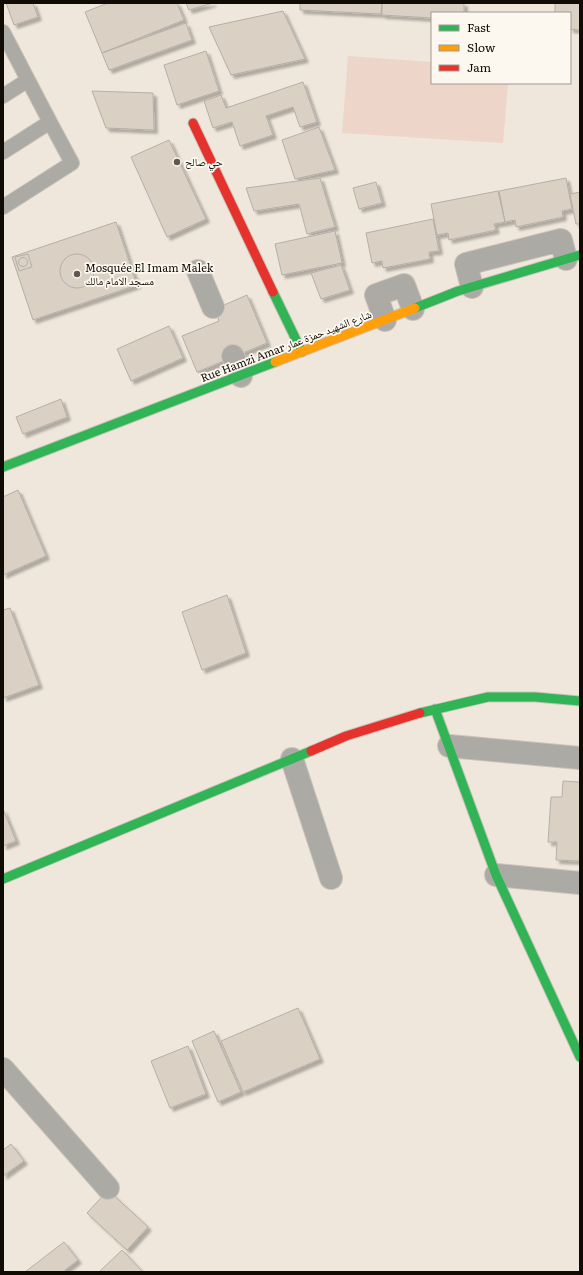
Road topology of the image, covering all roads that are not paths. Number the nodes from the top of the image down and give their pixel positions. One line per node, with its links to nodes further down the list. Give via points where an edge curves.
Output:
1 (3, 32): 2 (lane)
2 (28, 80): 3 (lane); 4 (lane)
3 (3, 96)
4 (50, 122): 6 (lane); 7 (lane, via 72,163)
5 (193, 122): 14 (street)
6 (3, 152)
7 (3, 206)
8 (573, 257): 10 (street, via 561,240 466,264)
9 (198, 271): 11 (street)
10 (472, 287): 12 (street)
11 (213, 307)
12 (413, 309): 13 (street, via 404,285 376,295)
13 (385, 320): 14 (street, Rue Hamzi Amar شارع الشهيد حمزة عمار)
14 (302, 352): 15 (street, Rue Hamzi Amar شارع الشهيد حمزة عمار, via 237,366)
15 (3, 467)
16 (580, 701): 17 (street, via 535,697 488,697)
17 (435, 708): 18 (street); 19 (street, via 346,736)
18 (449, 746): 20 (street); 21 (street)
19 (292, 758): 22 (street); 23 (street)
20 (580, 758)
21 (496, 875): 24 (street); 25 (street)
22 (331, 878)
23 (3, 879)
24 (580, 883)
25 (580, 1057)
26 (3, 1069): 27 (street)
27 (108, 1188)

